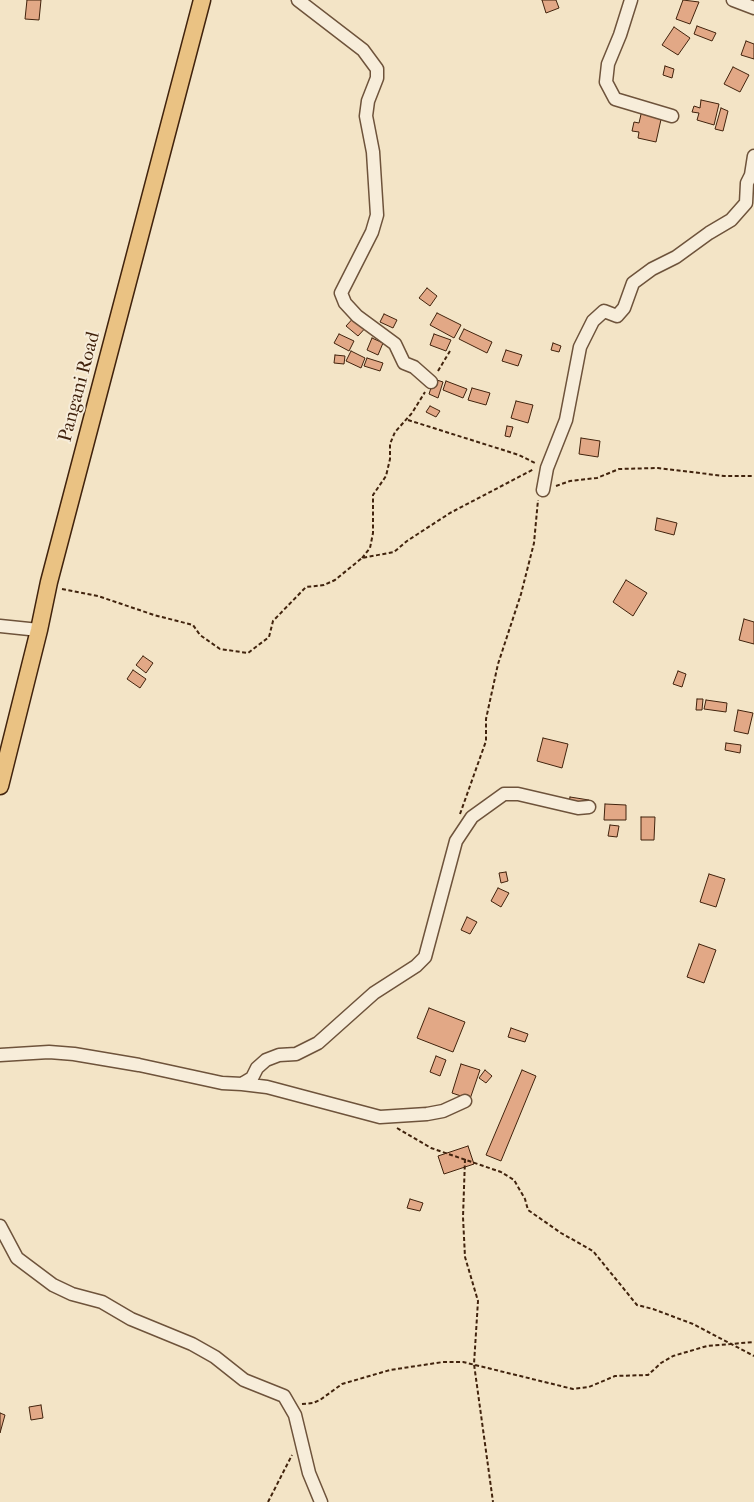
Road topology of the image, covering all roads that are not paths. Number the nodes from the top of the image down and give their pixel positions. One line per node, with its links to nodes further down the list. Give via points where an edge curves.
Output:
1 (202, 0): 11 (main road, Pangani Road)
2 (298, 0): 8 (street, via 363,50 377,69 366,116 373,152 378,215 341,293 344,303 395,344 404,363)
3 (631, 0): 6 (street, via 608,64 606,82 615,99)
4 (733, 0): 5 (street)
5 (754, 8)
6 (672, 116)
7 (754, 156): 9 (street, via 751,175 746,183 746,203 731,220 633,283 624,308 617,316 604,311 593,321 580,347 566,420 546,468)
8 (431, 382)
9 (543, 490)
10 (0, 626): 11 (street)
11 (39, 630): 12 (main road, Pangani Road)
12 (0, 786)
13 (589, 807): 15 (street, via 578,808 518,794 504,794 472,817 456,841 425,957 374,993 318,1043 296,1054 278,1055 266,1060 252,1078)
14 (0, 1056): 15 (street, via 48,1052 74,1054 222,1083)
15 (242, 1084): 16 (street, via 267,1087 380,1117 427,1114)
16 (465, 1101)
17 (0, 1226): 18 (street, via 17,1258 53,1285 102,1302 131,1319 192,1344 215,1356 244,1380 281,1394 290,1404 302,1436 309,1473)
18 (321, 1502)

